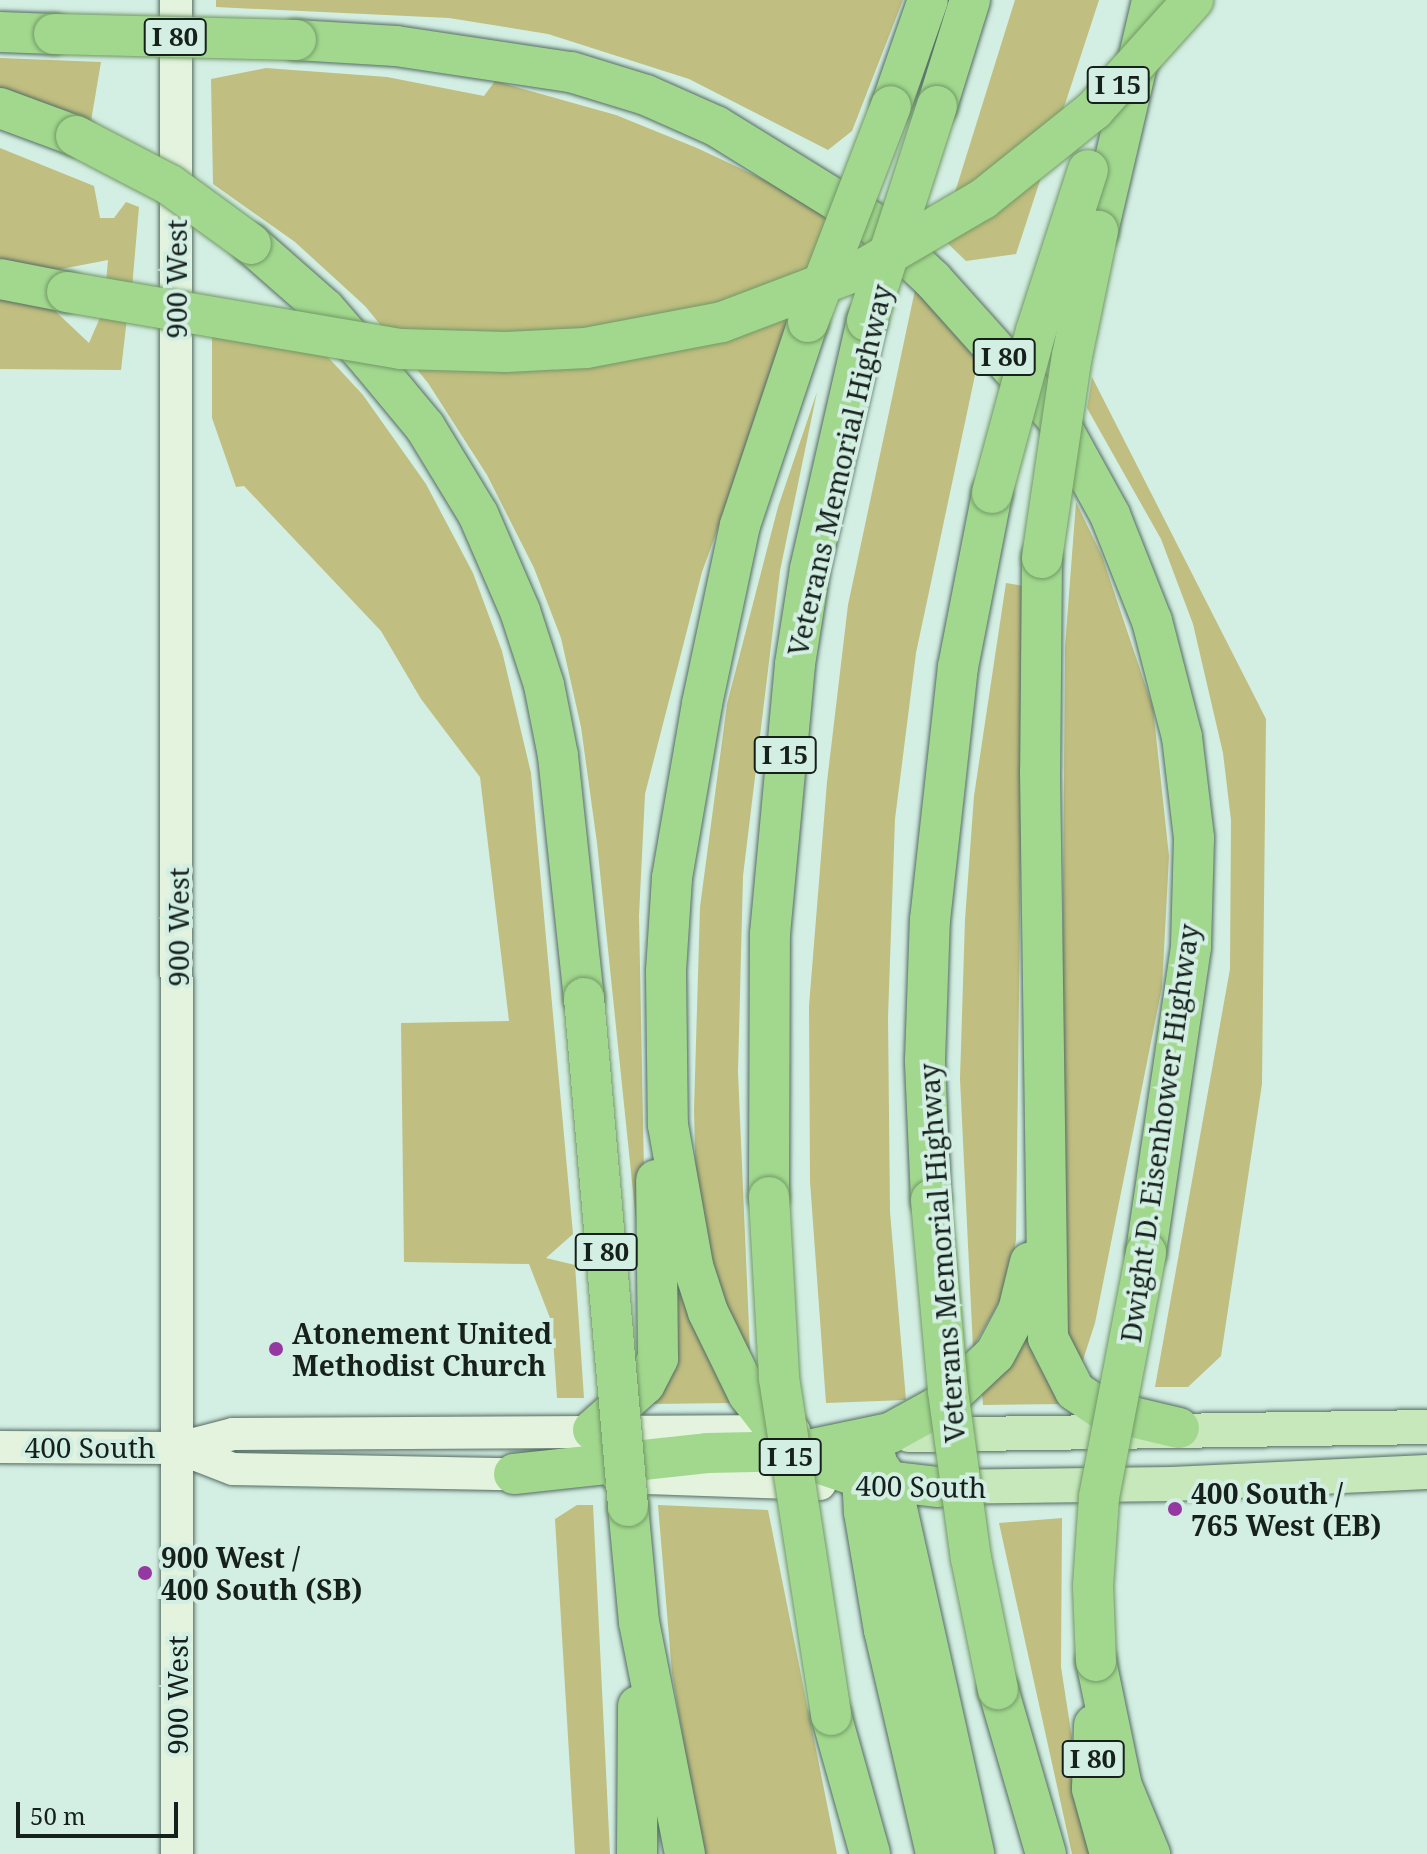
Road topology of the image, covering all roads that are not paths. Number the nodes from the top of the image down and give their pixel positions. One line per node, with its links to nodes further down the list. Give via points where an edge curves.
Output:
1 (176, 0): 15 (main road, 900 West)
2 (928, 0): 10 (highway, bridge, via 808,322 740,525 672,878 666,972)
3 (970, 0): 25 (highway, Veterans Memorial Highway / I 15, bridge, via 867,321 810,569 795,664 770,934 769,1197 779,1378 831,1715)
4 (1150, 0): 9 (highway, bridge, via 1068,384 1042,558); 28 (highway, Veterans Memorial Highway / I 15, bridge, via 1088,170 992,493 958,667 930,920 925,1060 931,1200 950,1406 971,1558 998,1689)
5 (1193, 0): 8 (highway, bridge, via 1094,110 983,199 867,267 722,322 586,348 417,350 343,342)
6 (0, 32): 21 (highway, Dwight D. Eisenhower Highway / I 80, bridge, via 396,46 571,72 646,95 716,126 870,221 933,280 1056,417 1110,515 1152,621 1182,737 1194,838 1191,947 1146,1252 1099,1497 1093,1586)
7 (0, 108): 20 (highway, I 80, bridge, via 76,136 170,185 288,271 425,427 478,514 520,611 544,685 558,756)
8 (0, 279)
9 (1042, 1104): 12 (highway, via 1045,1316 1056,1361 1075,1391 1103,1410); 16 (highway, via 1033,1245 1018,1311 995,1354 976,1375 929,1414)
10 (668, 1125): 13 (highway, via 654,1188 658,1358 645,1384); 16 (highway, via 682,1218 708,1312 748,1394)
11 (1427, 1427): 12 (main road, 400 South)
12 (1179, 1428): 16 (main road, 400 South)
13 (593, 1430): 15 (main road, 400 South, via 233,1434); 16 (main road, 400 South)
14 (0, 1447): 15 (main road, 400 South)
15 (179, 1448): 18 (main road, 400 South, via 233,1469); 22 (main road, 900 West)
16 (858, 1456): 18 (main road, 400 South); 18 (highway, via 707,1453); 19 (highway); 26 (highway, via 884,1630); 27 (highway)
17 (1427, 1472): 19 (main road, 400 South, via 1187,1484)
18 (514, 1474)
19 (938, 1487)
20 (639, 1622): 23 (highway); 24 (highway, I 80)
21 (1096, 1661): 29 (highway, I 80, via 1092,1789); 30 (highway, via 1122,1786)
22 (177, 1854)
23 (637, 1854)
24 (685, 1854)
25 (870, 1854)
26 (936, 1854)
27 (974, 1854)
28 (1046, 1854)
29 (1110, 1854)
30 (1150, 1854)

